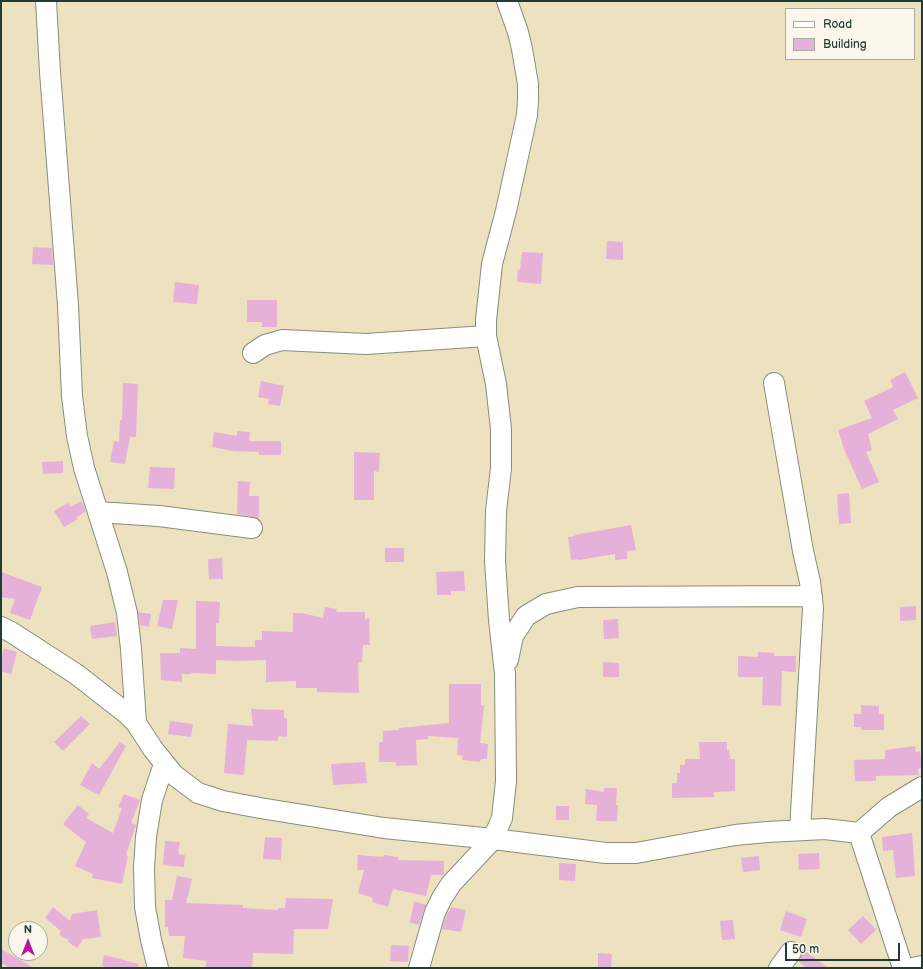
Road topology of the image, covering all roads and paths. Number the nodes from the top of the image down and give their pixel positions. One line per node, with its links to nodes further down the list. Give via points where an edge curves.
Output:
1 (46, 1): 6 (street, via 68,304 72,396 84,468)
2 (507, 1): 3 (street, via 522,49 528,100 506,211 492,264)
3 (486, 336): 4 (street, via 366,344 282,340 265,345); 10 (street, via 496,384 501,430 495,561)
4 (253, 353)
5 (774, 383): 8 (street)
6 (98, 512): 7 (street, via 159,516); 11 (street, via 118,572 127,613)
7 (252, 528)
8 (812, 596): 10 (street, via 578,597 546,604 526,616 513,636); 14 (street, via 811,658)
9 (1, 627): 11 (street, via 76,674)
10 (505, 674): 16 (street, via 506,781 502,818)
11 (136, 723): 12 (street)
12 (164, 764): 16 (street, via 198,793 223,801 384,828); 19 (street, via 152,800 144,868 145,907)
13 (922, 787): 15 (street, via 889,807)
14 (800, 830): 15 (street, via 825,829); 16 (street, via 735,835 636,853 606,853)
15 (859, 833): 22 (street)
16 (493, 839): 20 (street, via 451,884 442,898 435,912)
17 (791, 952): 21 (street)
18 (922, 966): 23 (street)
19 (158, 968)
20 (419, 968)
21 (779, 968)
22 (903, 968)
23 (912, 968)

